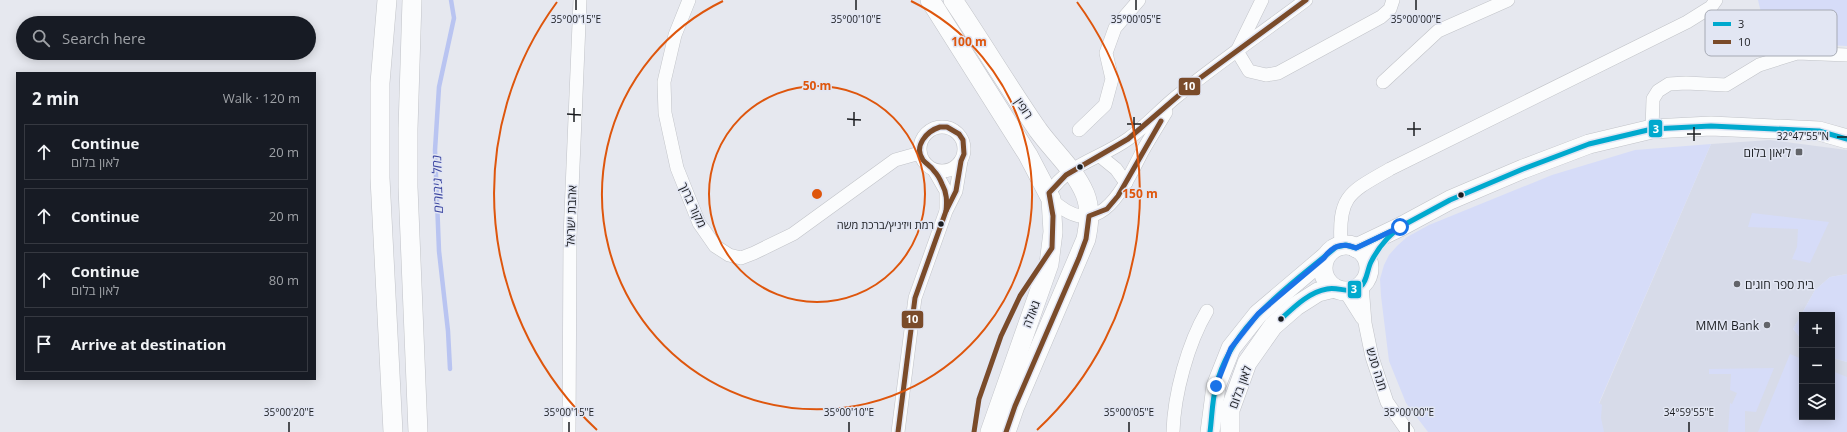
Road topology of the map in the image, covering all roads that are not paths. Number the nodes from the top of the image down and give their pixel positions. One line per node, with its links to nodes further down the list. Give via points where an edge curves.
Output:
1 (387, 0): 39 (street, via 380,83 380,178)
2 (412, 0): 40 (street, via 408,187)
3 (580, 0): 41 (street, אהבת ישראל, via 570,237)
4 (689, 0): 24 (street, מקור ברוך, via 675,35 664,82 665,113 677,168 699,223 715,246 741,258 754,254 793,234 896,160)
5 (930, 0): 30 (street, רופין, via 1028,155)
6 (953, 0): 28 (street, רופין, via 1047,142)
7 (1139, 0): 22 (street, via 1115,28 1106,53 1112,79 1105,105)
8 (1262, 0): 15 (street)
9 (1306, 0): 15 (street)
10 (1393, 0): 15 (street, via 1390,9 1381,17 1278,73 1266,75 1250,71)
11 (1508, 0): 19 (street, via 1438,31)
12 (1716, 0): 13 (street)
13 (1706, 10)
14 (1705, 11): 34 (street, via 1390,169 1356,189 1344,204 1341,213)
15 (1237, 51): 20 (street)
16 (1837, 55): 17 (street)
17 (1847, 55)
18 (1788, 56): 21 (street, via 1759,65 1726,85 1669,84 1658,91 1653,99)
19 (1383, 82)
20 (1176, 97): 25 (street, via 1128,139); 29 (street)
21 (1652, 128): 23 (street, via 1711,126 1819,131); 33 (street, via 1589,144 1523,169 1450,200)
22 (1079, 130)
23 (1847, 139)
24 (920, 153): 26 (street, via 920,145 927,133 933,129 947,127 954,130 963,140 964,154); 27 (street, via 923,160)
25 (1100, 156): 28 (street); 29 (street, via 1116,169)
26 (961, 161): 27 (street, via 949,170); 31 (street, via 956,191)
27 (934, 170): 31 (street, via 946,191)
28 (1070, 170): 30 (street, via 1057,182); 32 (street, רופין, via 1085,195)
29 (1126, 183): 32 (street, via 1111,206)
30 (1050, 196): 32 (street, via 1067,212); 43 (street, גאולה, via 1053,232 1049,264)
31 (946, 210): 42 (street, via 915,298)
32 (1089, 216): 44 (street, גאולה, via 1086,239)
33 (1400, 227): 34 (street); 36 (street)
34 (1349, 246): 35 (street, via 1331,250); 36 (street, via 1365,256)
35 (1324, 258): 37 (street, via 1325,278); 46 (street, לאון בלום, via 1258,314 1231,348 1216,386)
36 (1369, 268): 37 (street, via 1368,274)
37 (1347, 288): 47 (street, לאון בלום, via 1318,292 1296,306 1273,326 1247,363 1230,410); 48 (street, חנה סנש, via 1365,323 1372,357 1387,402)
38 (1207, 311): 45 (street, via 1196,329 1180,381)
39 (394, 432)
40 (418, 432)
41 (569, 432)
42 (898, 432)
43 (990, 432)
44 (1006, 432)
45 (1173, 432)
46 (1210, 432)
47 (1230, 432)
48 (1408, 432)

